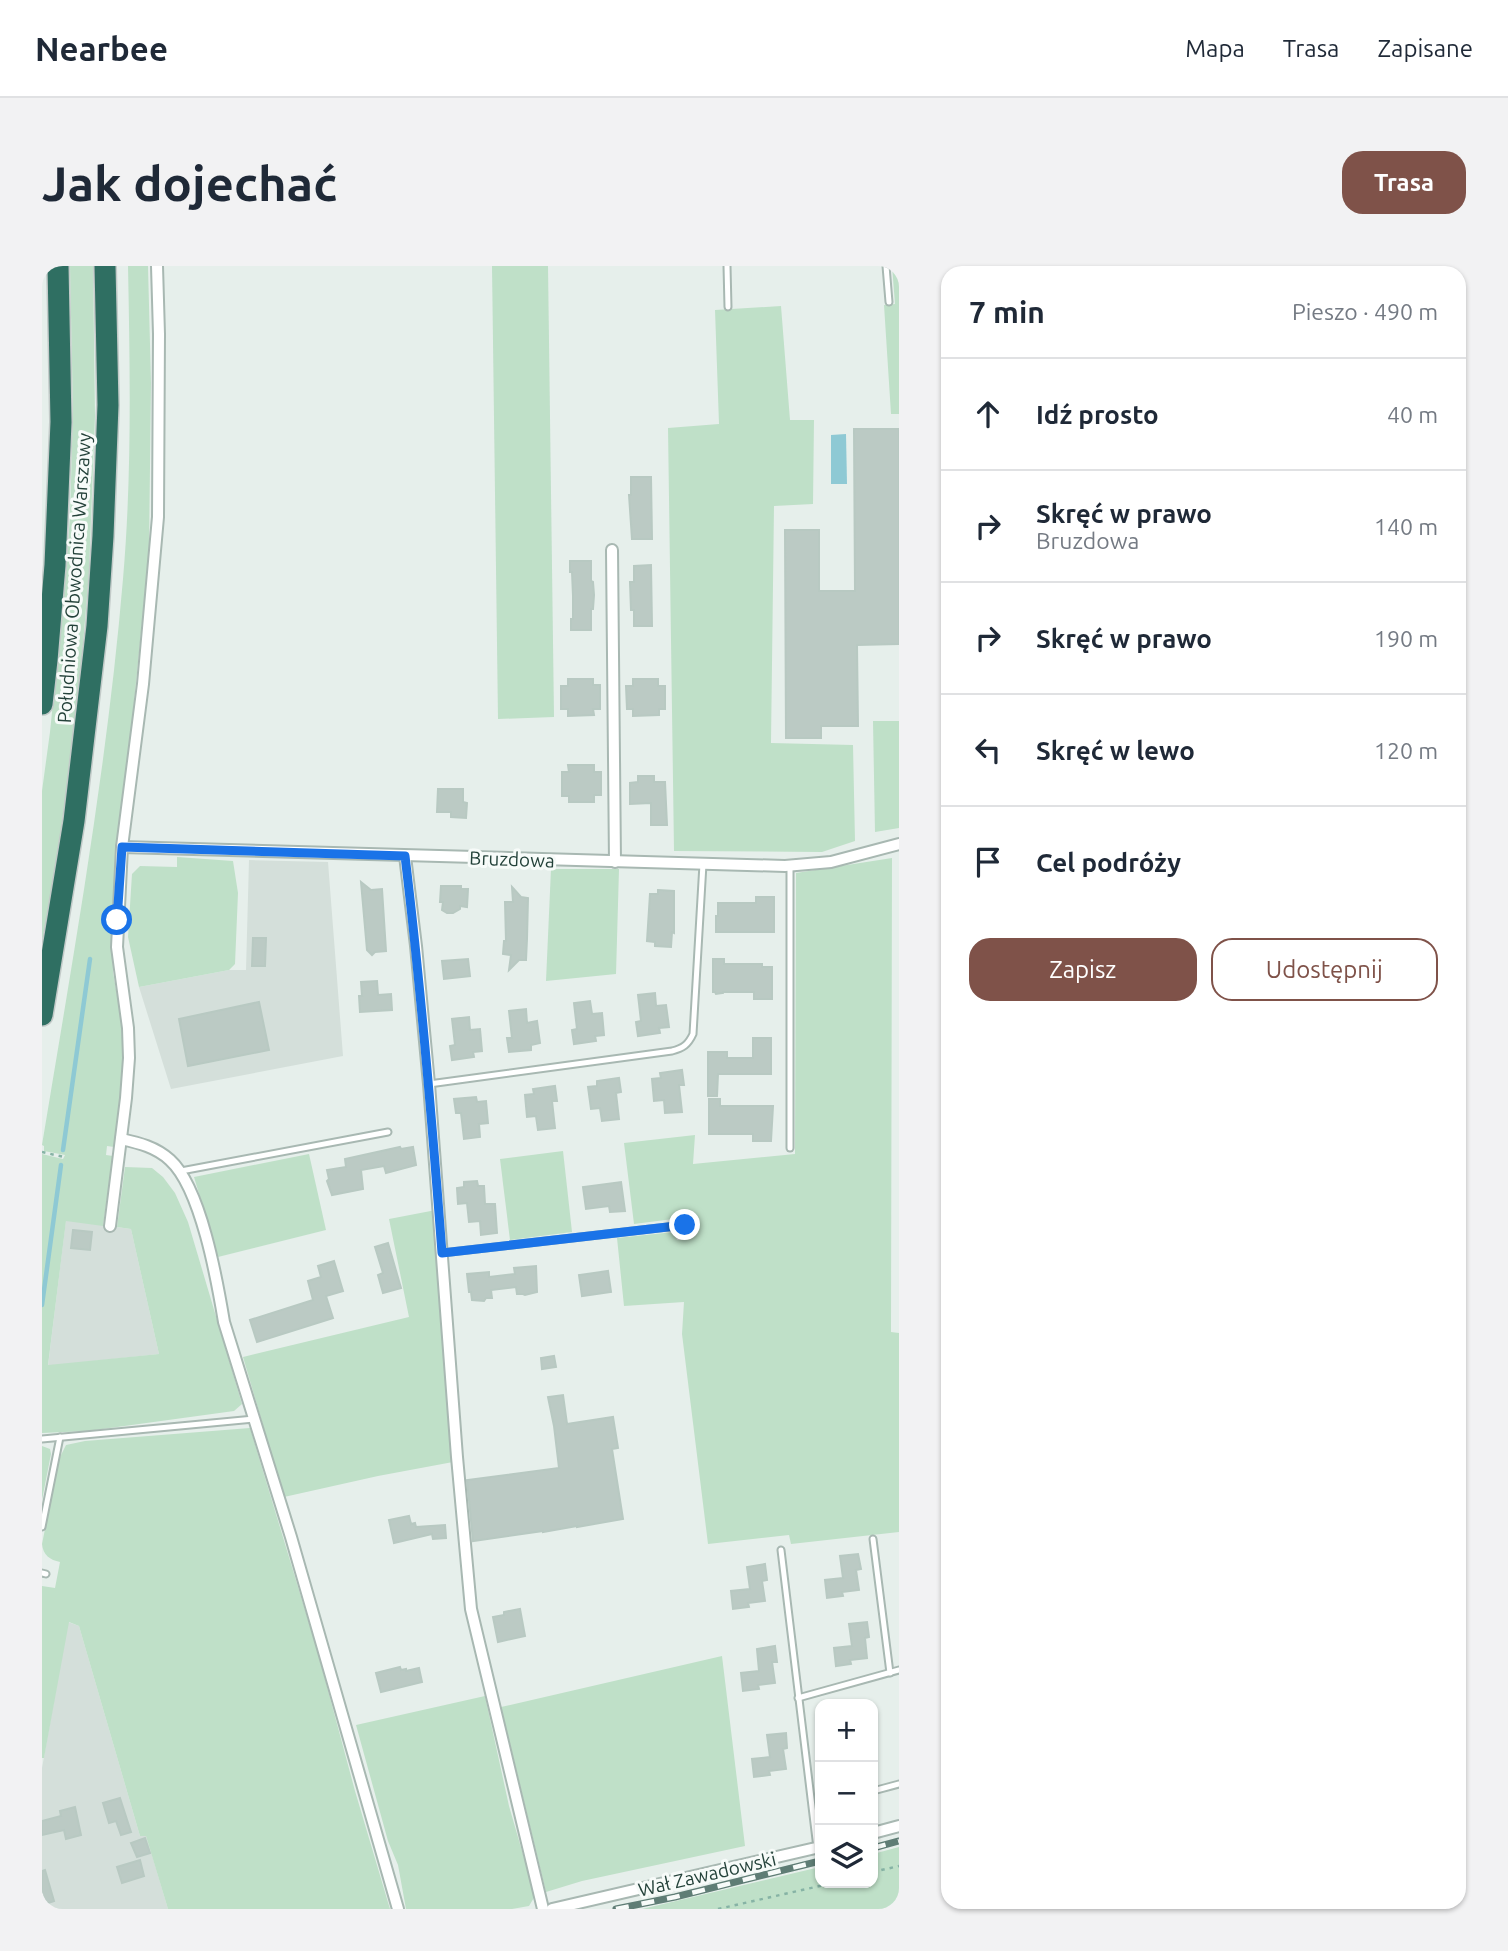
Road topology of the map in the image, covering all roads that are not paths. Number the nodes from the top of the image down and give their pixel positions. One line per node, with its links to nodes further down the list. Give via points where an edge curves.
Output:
1 (58, 266): 9 (highway, Południowa Obwodnica Warszawy, via 61,422 55,565)
2 (105, 266): 16 (highway, Południowa Obwodnica Warszawy, via 108,405 97,626 74,821)
3 (157, 266): 11 (street, via 158,517)
4 (727, 266): 7 (lane)
5 (886, 266): 6 (lane)
6 (888, 302)
7 (728, 307)
8 (612, 550): 13 (street)
9 (42, 704)
10 (899, 844): 15 (street, Bruzdowa, via 831,862)
11 (122, 847): 12 (street, Bruzdowa); 19 (street, via 117,947 129,1058)
12 (405, 856): 13 (street, Bruzdowa); 17 (street)
13 (615, 862): 14 (street, Bruzdowa)
14 (703, 864): 15 (street, Bruzdowa); 17 (lane, via 694,1034 687,1045 672,1051)
15 (790, 866): 20 (lane)
16 (42, 1015)
17 (429, 1084): 24 (street)
18 (388, 1132): 21 (lane)
19 (121, 1139): 21 (street, via 160,1152); 23 (street)
20 (790, 1149)
21 (181, 1171): 25 (street, via 199,1212 224,1322)
22 (685, 1225): 24 (lane)
23 (110, 1226)
24 (442, 1253): 43 (street, via 471,1609)
25 (254, 1419): 26 (lane); 42 (street)
26 (60, 1437): 27 (lane); 28 (lane)
27 (42, 1438)
28 (42, 1527)
29 (873, 1539): 32 (lane)
30 (781, 1550): 33 (lane)
31 (899, 1670): 32 (lane)
32 (890, 1673): 33 (lane)
33 (798, 1698): 37 (lane)
34 (899, 1784): 35 (lane)
35 (878, 1790)
36 (815, 1807): 37 (lane)
37 (811, 1808): 39 (lane)
38 (899, 1826): 40 (street)
39 (815, 1831)
40 (878, 1832)
41 (815, 1849): 44 (street, Wał Zawadowski)
42 (398, 1909)
43 (543, 1909)
44 (552, 1909)

